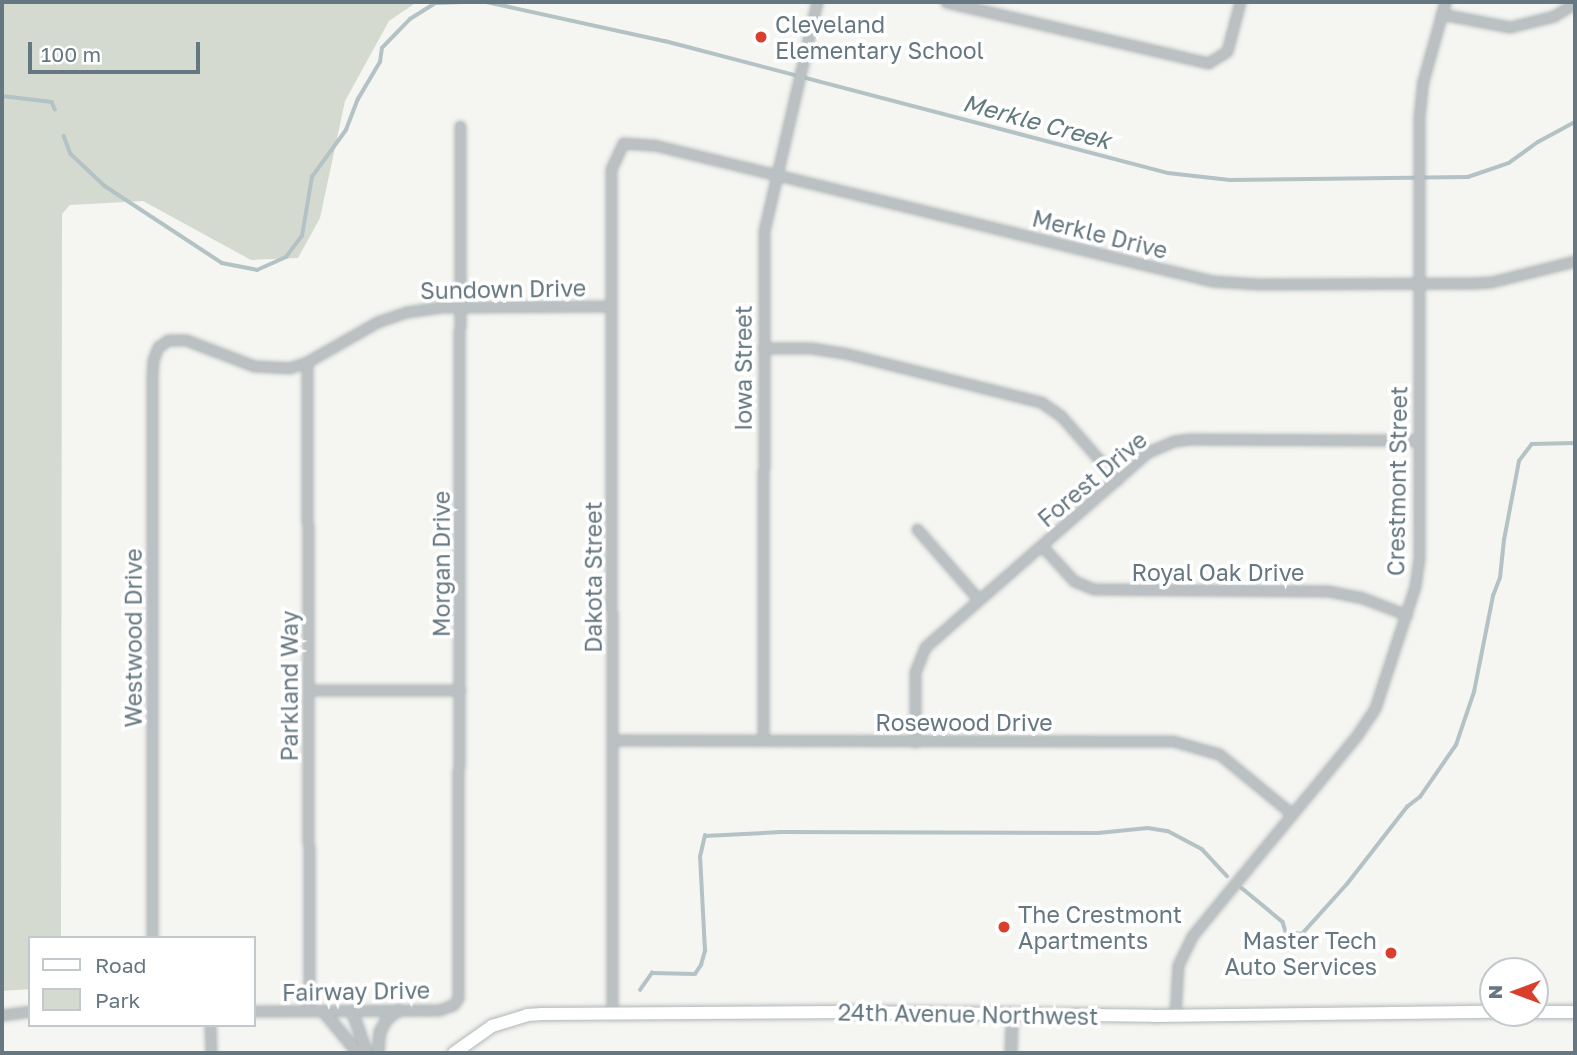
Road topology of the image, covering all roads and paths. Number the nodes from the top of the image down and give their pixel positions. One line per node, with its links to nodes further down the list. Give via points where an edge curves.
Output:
1 (817, 2): 9 (street, Iowa Street)
2 (946, 2): 3 (street, via 1208,63 1227,51)
3 (1240, 2)
4 (1444, 2): 6 (street, Crestmont Street)
5 (1575, 3): 6 (street, via 1554,16 1510,27)
6 (1441, 14): 11 (street, Crestmont Street, via 1423,81)
7 (460, 126): 13 (street, Morgan Drive)
8 (622, 143): 9 (street, Merkle Drive, via 654,145); 12 (street, Dakota Street, via 611,169)
9 (775, 176): 11 (street, Merkle Drive, via 1212,281); 15 (street, Iowa Street, via 764,230)
10 (1575, 261): 11 (street, Merkle Drive, via 1490,282)
11 (1418, 284): 17 (street, Crestmont Street)
12 (611, 306): 13 (street, Sundown Drive); 25 (street, Dakota Street)
13 (460, 307): 16 (street, Sundown Drive, via 391,316); 24 (street, Morgan Drive)
14 (164, 341): 16 (street, Sundown Drive, via 186,340 263,368 289,368); 29 (street, Westwood Drive, via 154,353 152,377)
15 (763, 348): 18 (street, via 844,353 1041,402 1061,416); 26 (street, Iowa Street)
16 (307, 362): 23 (street, Parkland Way)
17 (1418, 440): 18 (street, Forest Drive, via 1174,441 1148,452); 22 (street, Crestmont Street, via 1418,575)
18 (1117, 480): 20 (street, Forest Drive)
19 (917, 528): 21 (street)
20 (1042, 545): 21 (street, Forest Drive); 22 (street, Royal Oak Drive, via 1074,581 1094,589 1328,591 1360,597)
21 (978, 599): 27 (street, Forest Drive, via 925,647 917,662)
22 (1407, 615): 28 (street, Crestmont Street, via 1375,708)
23 (308, 690): 24 (street); 31 (street, Parkland Way)
24 (460, 690): 30 (street, Morgan Drive, via 460,984)
25 (612, 740): 26 (street, Rosewood Drive); 40 (street, Dakota Street)
26 (763, 740): 27 (street, Rosewood Drive)
27 (915, 742): 28 (street, Rosewood Drive, via 1189,743 1219,754)
28 (1292, 814): 42 (street, Crestmont Street, via 1181,954 1175,978)
29 (152, 936)
30 (456, 1002): 33 (street, Fairway Drive, via 447,1009)
31 (309, 1010): 35 (street, Fairway Drive); 36 (street, Fairway Drive)
32 (352, 1010): 33 (street, Fairway Drive); 36 (street, Fairway Drive); 47 (street)
33 (399, 1010): 48 (street, via 380,1032)
34 (28, 1011): 43 (street)
35 (256, 1011)
36 (323, 1011): 46 (street)
37 (1479, 1012): 42 (main road, 24th Avenue Northwest)
38 (1549, 1012): 39 (main road)
39 (1575, 1012)
40 (611, 1014): 41 (main road, 24th Avenue Northwest); 49 (main road, 24th Avenue Northwest, via 527,1015 492,1026)
41 (1012, 1015): 42 (main road, 24th Avenue Northwest); 50 (street)
42 (1175, 1015)
43 (2, 1016)
44 (210, 1027): 45 (street)
45 (211, 1053)
46 (358, 1053)
47 (367, 1053)
48 (378, 1053)
49 (456, 1053)
50 (1011, 1053)

